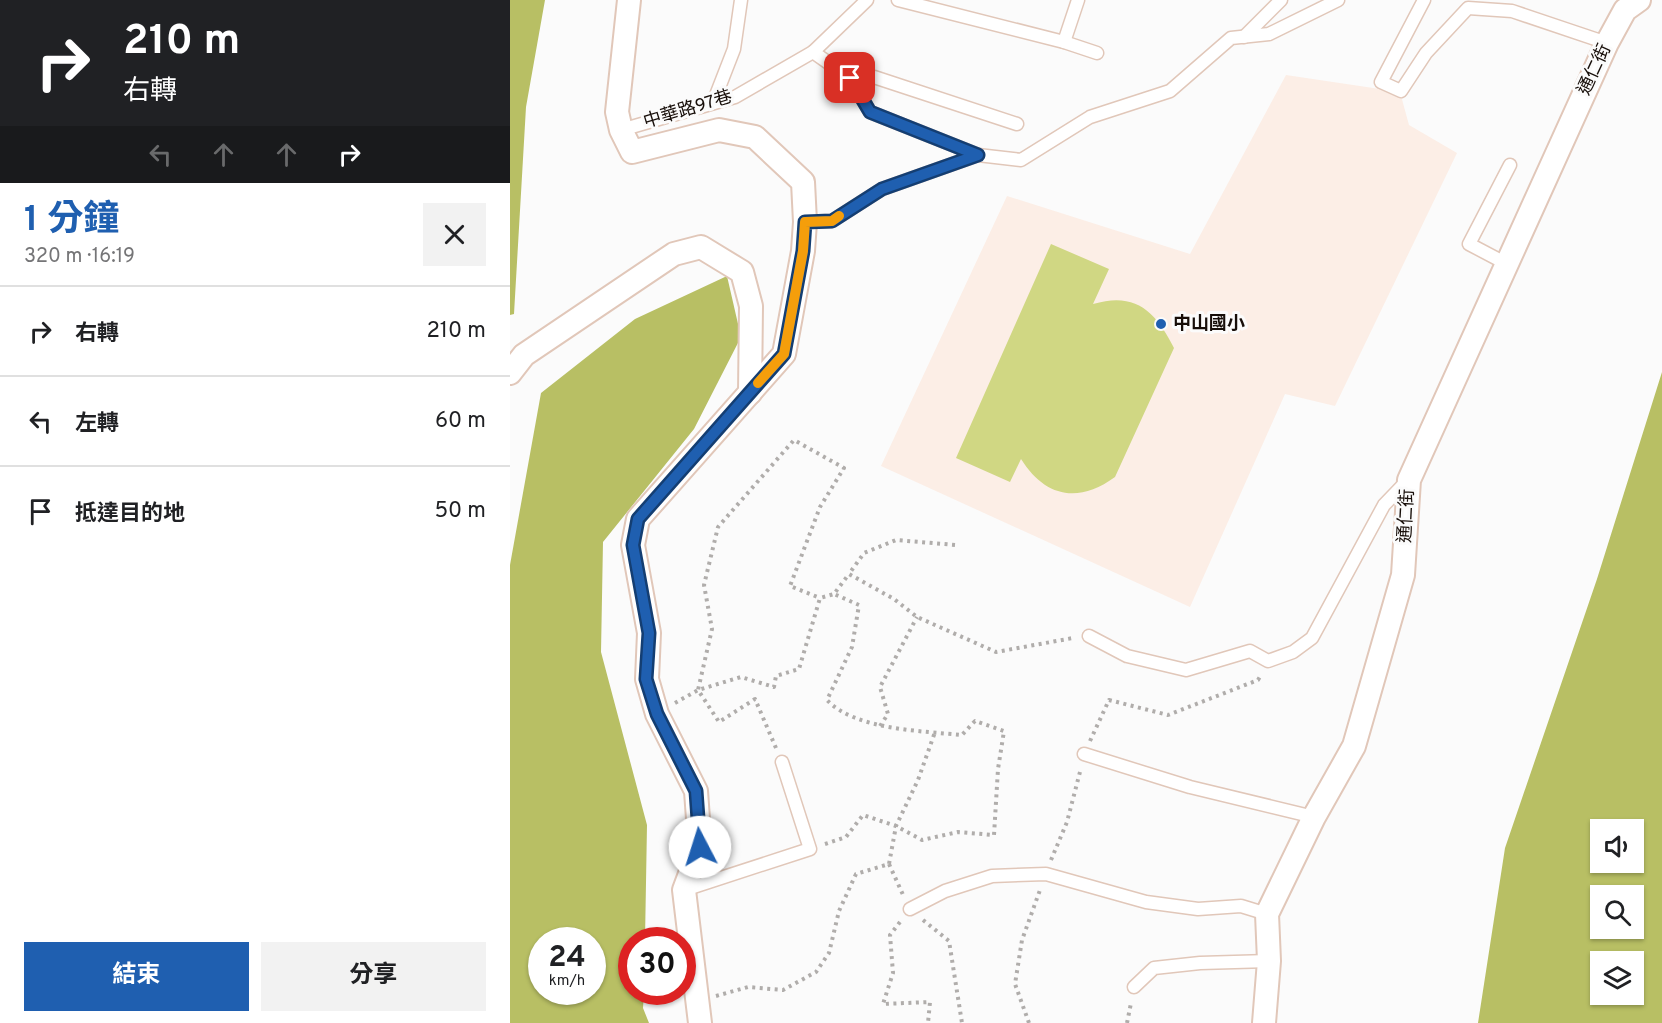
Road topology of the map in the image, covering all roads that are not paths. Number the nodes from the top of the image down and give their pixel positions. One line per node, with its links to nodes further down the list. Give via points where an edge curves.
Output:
1 (629, 0): 18 (street, via 617,112)
2 (741, 0): 16 (lane, via 734,48)
3 (867, 0): 13 (lane, 中華路97巷)
4 (898, 0): 11 (lane)
5 (1078, 0): 11 (lane)
6 (1281, 0): 10 (lane)
7 (1338, 0): 10 (lane, via 1269,34)
8 (1424, 0): 12 (lane, via 1382,82 1401,91 1426,52 1468,8 1512,11)
9 (1639, 0): 12 (street, 通仁街, via 1625,9)
10 (1244, 37): 19 (lane, via 1231,38 1170,91 1090,117 1021,160)
11 (1064, 42): 14 (lane)
12 (1607, 43): 22 (street, 通仁街)
13 (813, 52): 15 (lane); 16 (lane, 中華路97巷, via 735,97)
14 (1097, 53)
15 (850, 78): 17 (lane, via 874,77); 19 (lane, via 870,112)
16 (713, 103): 18 (lane, 中華路97巷)
17 (1017, 124)
18 (621, 130): 21 (street, via 632,152 719,130 755,137 803,182)
19 (978, 155): 21 (lane, via 882,189 832,221)
20 (1510, 165): 22 (lane, via 1469,244)
21 (805, 222): 24 (street, via 784,354)
22 (1507, 264): 25 (street, 通仁街)
23 (510, 373): 24 (street, via 524,355 674,254 701,247 742,273 751,306)
24 (750, 393): 30 (street, via 638,519 633,545 649,633 646,679 657,714 696,791 700,847)
25 (1409, 480): 26 (lane, via 1384,505 1312,638 1293,652 1268,661 1250,651 1186,670 1127,656); 29 (street, 通仁街, via 1403,575 1354,746)
26 (1089, 636)
27 (1084, 754): 29 (lane, via 1190,786)
28 (782, 762): 30 (lane, via 810,849)
29 (1314, 816): 32 (street, 通仁街)
30 (684, 890): 35 (street)
31 (910, 909): 32 (lane, via 945,891 992,876 1046,874 1146,902 1198,909 1241,906)
32 (1267, 914): 33 (street, 通仁街)
33 (1269, 961): 34 (lane, via 1154,968); 36 (street, 通仁街)
34 (1134, 987)
35 (699, 1012)
36 (1264, 1023)

